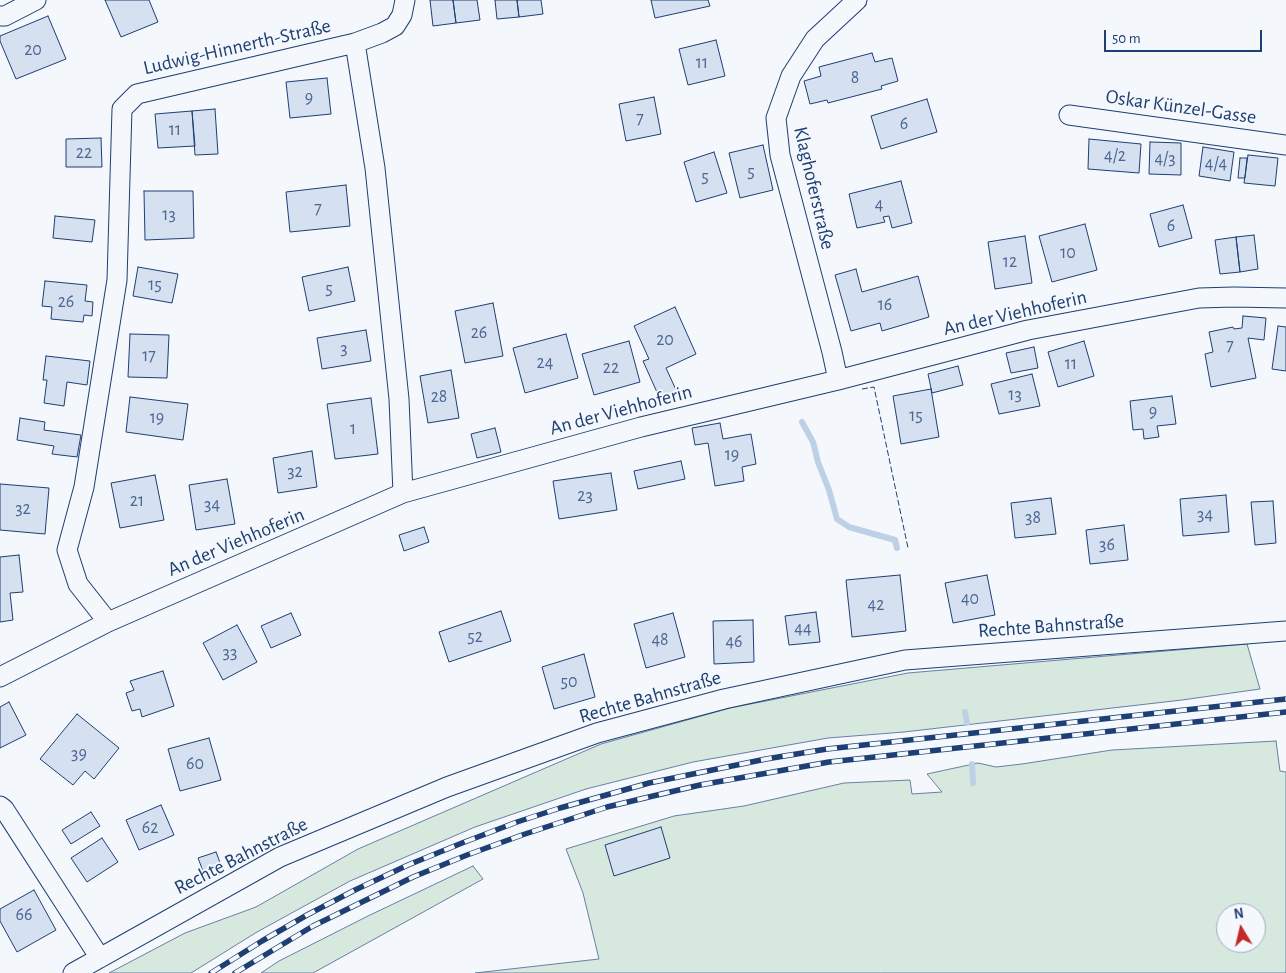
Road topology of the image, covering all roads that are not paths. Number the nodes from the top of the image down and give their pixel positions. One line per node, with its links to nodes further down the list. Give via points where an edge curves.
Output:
1 (36, 0): 4 (street)
2 (405, 0): 5 (street, via 402,15 395,26)
3 (857, 0): 9 (street, Klaghoferstraße, via 815,39 791,76 776,118 780,154)
4 (0, 16)
5 (355, 43): 10 (street, Ludwig-Hinnerth-Straße, via 375,168 399,399); 11 (street, Ludwig-Hinnerth-Straße, via 137,94 122,109 117,280 84,487 68,550 78,584)
6 (1070, 115): 7 (street, Oskar Künzel-Gasse)
7 (1286, 145)
8 (1286, 298): 9 (street, An der Viehhoferin, via 1199,298 1028,330)
9 (838, 380): 10 (street, An der Viehhoferin, via 641,427)
10 (403, 493): 11 (street, An der Viehhoferin)
11 (108, 622): 13 (street, An der Viehhoferin)
12 (1286, 631): 15 (street, Rechte Bahnstraße, via 905,660 724,699 606,730 447,787 280,857)
13 (0, 677)
14 (0, 806): 15 (street)
15 (100, 958): 16 (street, Rechte Bahnstraße)
16 (73, 973)

